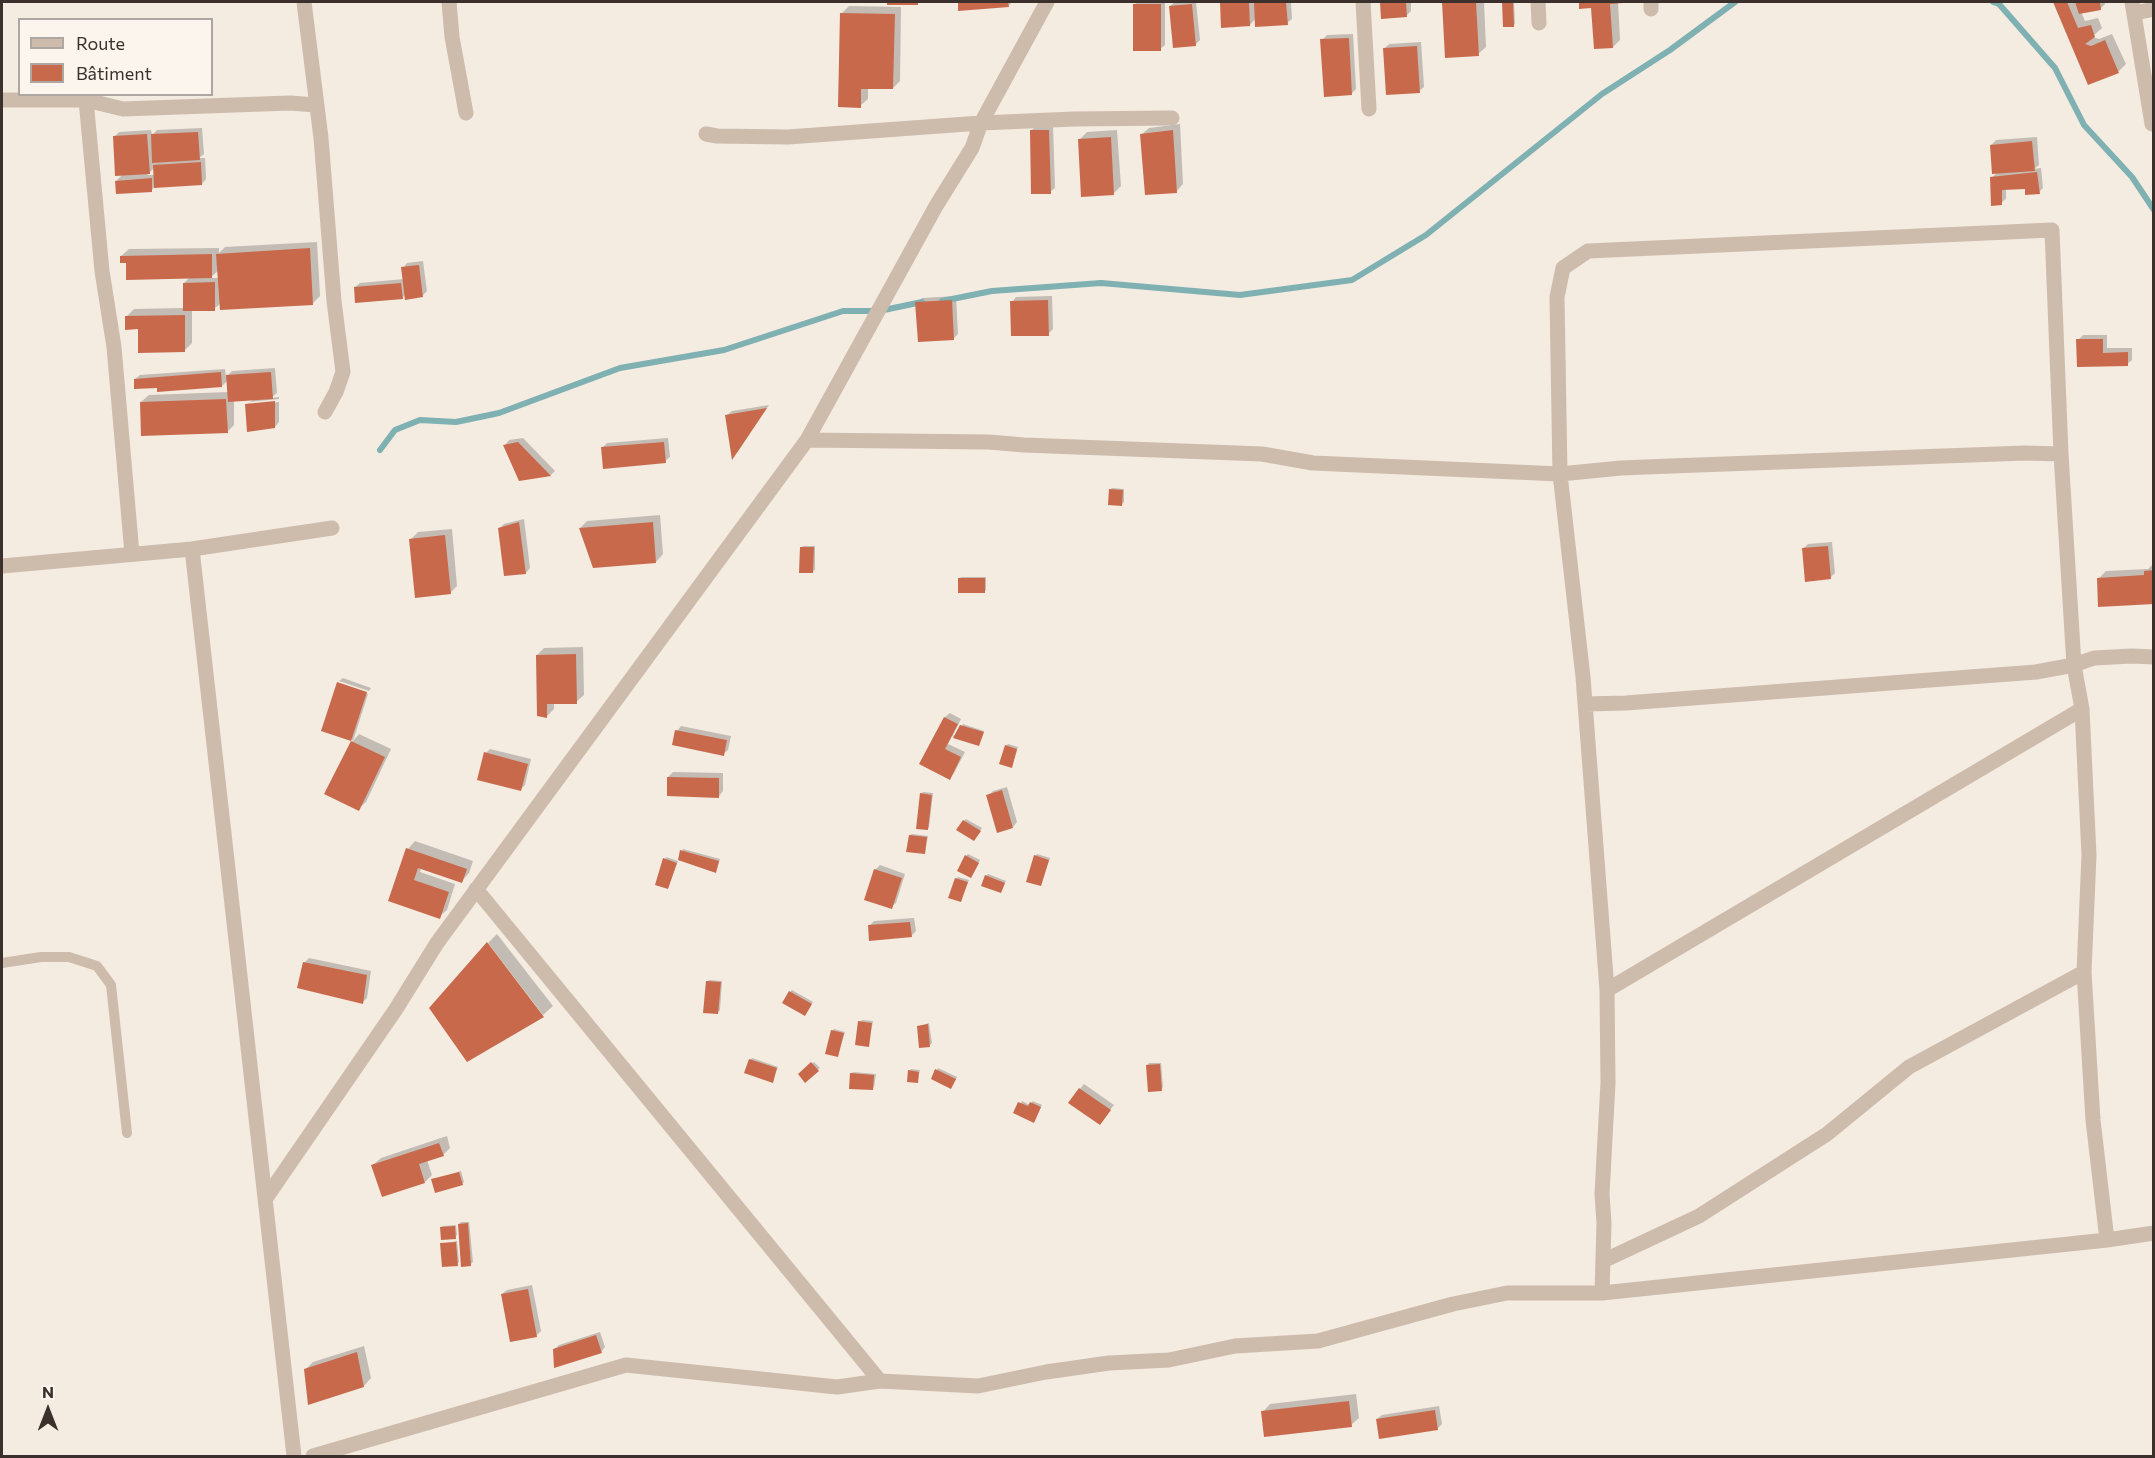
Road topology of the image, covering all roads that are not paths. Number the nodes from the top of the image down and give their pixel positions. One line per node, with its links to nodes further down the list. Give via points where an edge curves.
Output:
1 (304, 2): 11 (street)
2 (449, 2): 13 (street)
3 (1047, 2): 15 (street)
4 (1363, 2): 12 (street)
5 (1538, 2): 8 (street)
6 (2133, 7): 7 (street); 16 (street)
7 (2154, 9)
8 (1539, 23)
9 (2, 100): 10 (street)
10 (86, 100): 11 (street, via 123,109); 24 (street)
11 (316, 105): 18 (street, via 343,372)
12 (1369, 109)
13 (466, 113)
14 (1172, 118): 15 (street)
15 (981, 123): 17 (street, via 788,137); 19 (street, via 972,148)
16 (2152, 124)
17 (706, 134)
18 (325, 412)
19 (807, 440): 21 (street, via 989,442 1262,454 1313,463); 30 (street)
20 (2061, 454): 21 (street, via 1671,466); 21 (street, via 2052,230 1588,251 1563,268 1557,297); 27 (street)
21 (1560, 474): 28 (street)
22 (332, 528): 23 (street)
23 (192, 549): 24 (street); 35 (street)
24 (132, 554): 25 (street)
25 (2, 566)
26 (2154, 657): 27 (street, via 2094,658)
27 (2074, 665): 28 (street, via 2036,672); 29 (street)
28 (1585, 704): 33 (street)
29 (2082, 709): 32 (street, via 2089,855); 33 (street)
30 (476, 889): 35 (street); 40 (street)
31 (2, 963): 34 (lane, via 69,957 97,966 111,985)
32 (2084, 972): 37 (street, via 2093,1120); 38 (street, via 1909,1067 1827,1134 1699,1216)
33 (1607, 990): 38 (street)
34 (127, 1133)
35 (266, 1198): 41 (street)
36 (2154, 1233): 37 (street)
37 (2107, 1240): 39 (street)
38 (1603, 1261): 39 (street)
39 (1602, 1293): 40 (street, via 1507,1293 1318,1341 1235,1346 1168,1360 1108,1363 978,1386)
40 (880, 1381): 42 (street, via 837,1387 626,1365)
41 (294, 1456)
42 (313, 1456)

